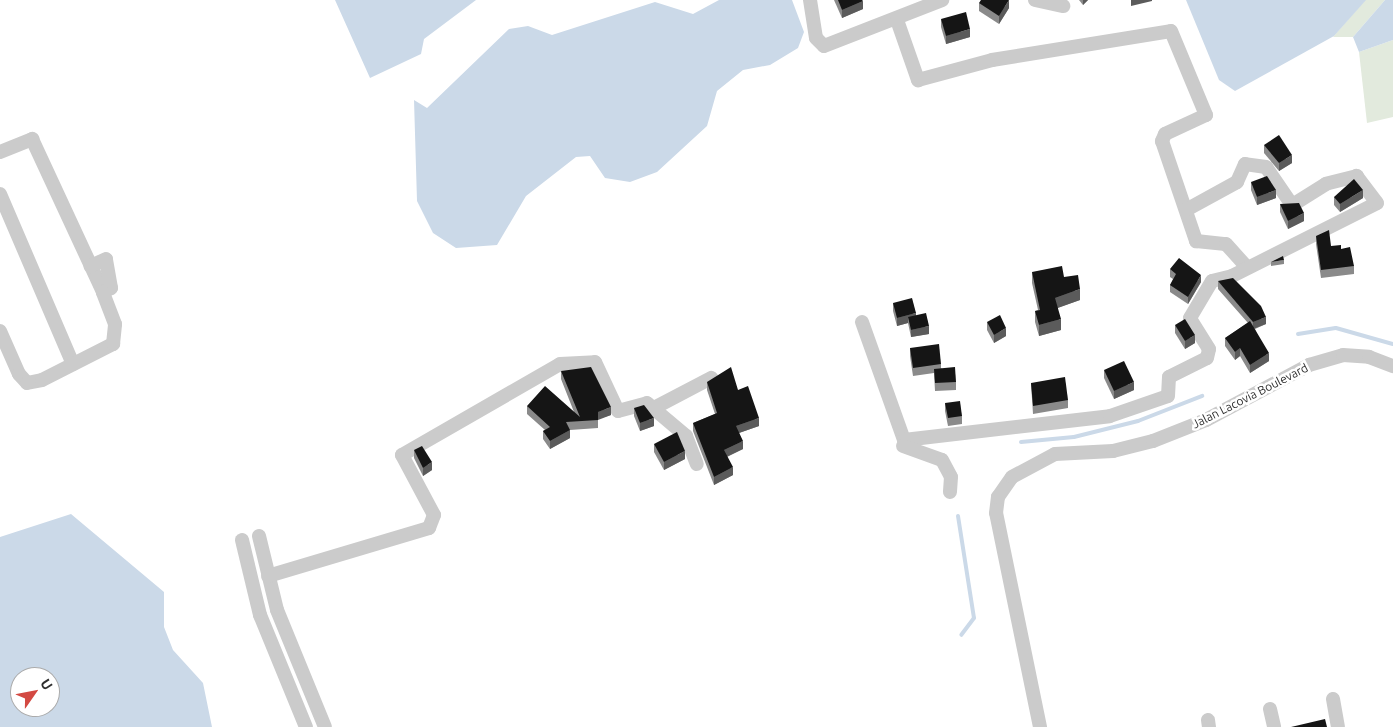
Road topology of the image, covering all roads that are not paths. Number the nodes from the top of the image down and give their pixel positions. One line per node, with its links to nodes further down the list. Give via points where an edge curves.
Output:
1 (810, 0): 5 (street, via 816,38 824,46)
2 (942, 0): 5 (street)
3 (1035, 0): 4 (street)
4 (1063, 6)
5 (897, 20): 8 (street, via 918,80 992,60 1171,30 1206,115 1165,134 1162,141)
6 (0, 152): 12 (street, via 32,139 103,292 114,324 113,344)
7 (0, 194): 12 (street)
8 (1186, 210): 9 (street, via 1196,241 1226,244); 9 (street, via 1237,182 1245,164 1266,167 1292,205 1326,184 1357,176 1377,203)
9 (1247, 267): 16 (street, via 1212,281 1190,316 1210,353 1169,377 1168,396 1110,416)
10 (862, 322): 16 (street)
11 (0, 331): 12 (street, via 27,383)
12 (73, 364)
13 (1393, 366): 26 (street, Jalan Lacovia Boulevard, via 1369,357 1344,355 1318,363 1206,420 1152,441 1112,451 1055,454 1012,477 998,497 996,513)
14 (711, 378): 15 (street)
15 (652, 409): 17 (street, via 672,420 677,432 686,436); 21 (street, via 647,403 618,411 595,362 560,364 402,455 434,515 429,528)
16 (904, 440): 18 (street, via 903,448 928,452 942,460 951,477)
17 (697, 464)
18 (950, 492)
19 (259, 536): 21 (street)
20 (242, 540): 24 (street, via 260,615)
21 (268, 576): 25 (street, via 297,666)
22 (1333, 699): 28 (street)
23 (1270, 709): 27 (street)
24 (306, 727)
25 (325, 727)
26 (1040, 727)
27 (1274, 727)
28 (1338, 727)

